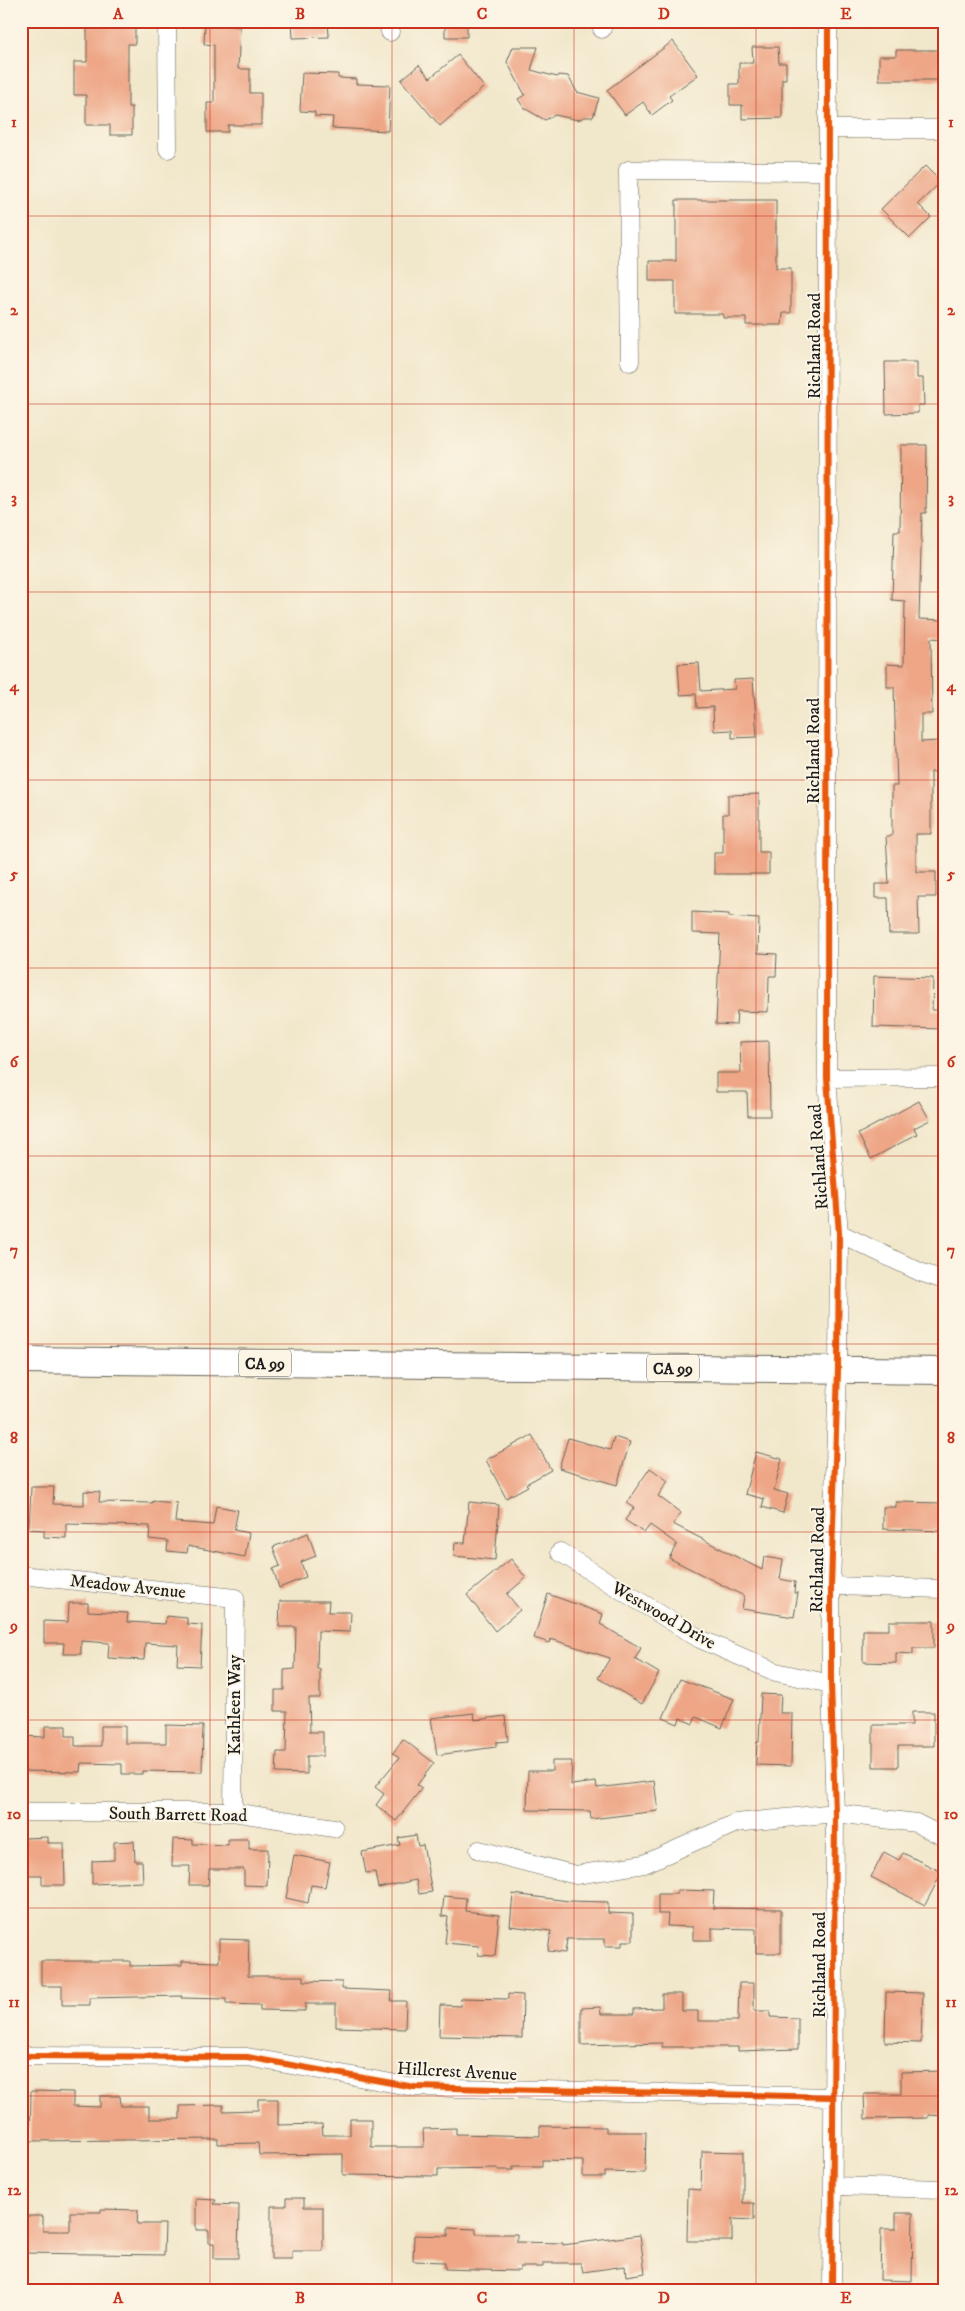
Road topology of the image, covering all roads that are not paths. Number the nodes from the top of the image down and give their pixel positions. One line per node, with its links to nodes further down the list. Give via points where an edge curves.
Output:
1 (166, 21): 5 (street)
2 (828, 21): 3 (street, Richland Road)
3 (830, 129): 4 (street); 6 (street, Richland Road)
4 (944, 129)
5 (168, 148)
6 (830, 171): 7 (street, via 628,170); 9 (street, Richland Road)
7 (630, 362)
8 (944, 1077): 9 (street)
9 (828, 1078): 10 (street, Richland Road)
10 (839, 1233): 11 (street, via 920,1272); 13 (street, Richland Road)
11 (944, 1280)
12 (21, 1360): 13 (highway, CA 99)
13 (838, 1370): 14 (highway, CA 99); 17 (street, Richland Road)
14 (944, 1371)
15 (560, 1552): 20 (street, Westwood Drive, via 700,1639 776,1672)
16 (21, 1575): 19 (street, Meadow Avenue)
17 (831, 1586): 18 (street); 20 (street, Richland Road)
18 (944, 1589)
19 (235, 1598): 22 (street, Kathleen Way)
20 (831, 1684): 23 (street, Richland Road)
21 (21, 1812): 22 (street, South Barrett Road)
22 (233, 1812): 24 (street, South Barrett Road)
23 (835, 1813): 25 (street, via 916,1823); 26 (street, via 736,1823 644,1864 576,1875); 28 (street, Richland Road)
24 (334, 1828)
25 (944, 1837)
26 (479, 1850)
27 (21, 2056): 28 (street, Hillcrest Avenue, via 247,2057 414,2087)
28 (833, 2097): 29 (street, Richland Road)
29 (833, 2186): 30 (street); 31 (street, Richland Road)
30 (944, 2189)
31 (832, 2290)

